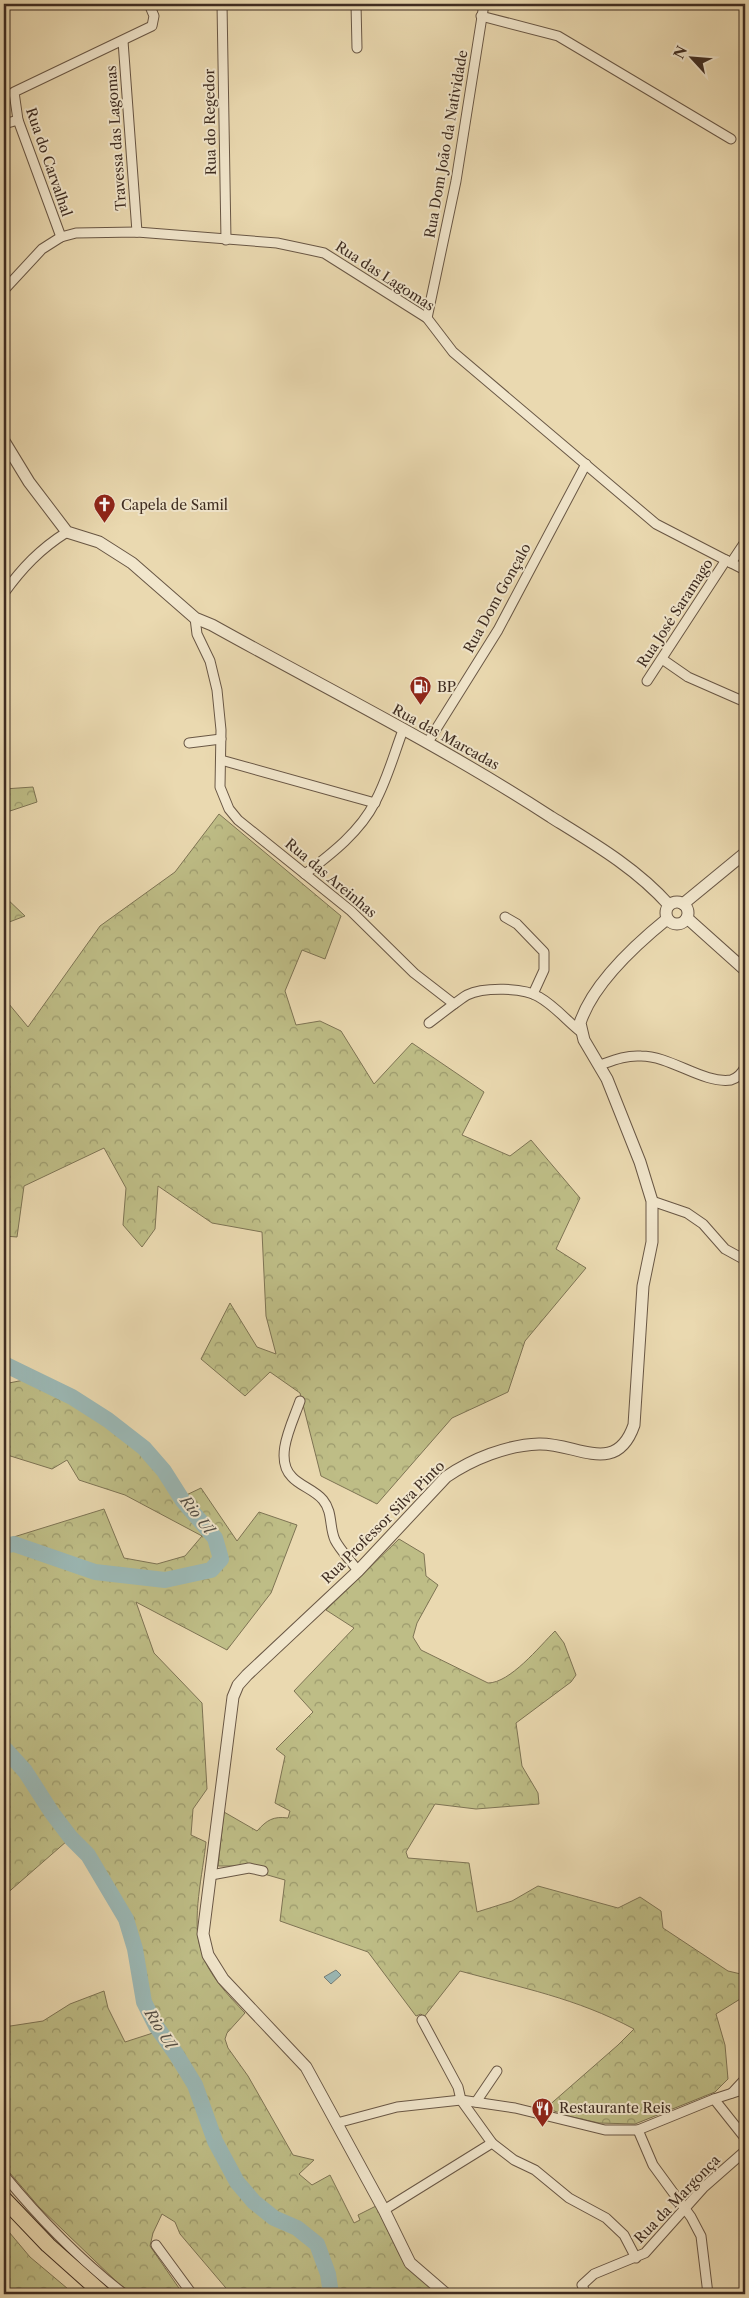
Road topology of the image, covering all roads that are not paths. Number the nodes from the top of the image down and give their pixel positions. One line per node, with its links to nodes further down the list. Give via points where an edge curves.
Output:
1 (149, 4): 6 (street, Rua do Carvalhal, via 154,16 152,26)
2 (222, 4): 13 (street, Rua do Regedor)
3 (356, 4): 7 (street)
4 (484, 4): 5 (street, Rua Dom João da Natividade)
5 (481, 16): 10 (street, via 558,36); 15 (street, Rua Dom João da Natividade, via 456,181)
6 (122, 41): 8 (street, Rua do Carvalhal, via 14,92); 11 (street, Travessa das Lagomas)
7 (357, 48)
8 (18, 120): 9 (street); 12 (street, Rua do Carvalhal)
9 (4, 124)
10 (731, 139)
11 (137, 232): 12 (street, Rua das Lagomas, via 76,233); 13 (street, Rua das Lagomas)
12 (61, 237): 14 (street, Rua das Lagomas, via 42,249)
13 (226, 240): 15 (street, Rua das Lagomas, via 277,244 324,253)
14 (4, 290)
15 (427, 318): 17 (street, Rua das Lagomas, via 454,352)
16 (4, 441): 18 (street, via 29,482)
17 (586, 464): 20 (street, Rua das Lagomas, via 656,524); 29 (street, Rua Dom Gonçalo, via 498,630)
18 (67, 532): 22 (street, via 45,545); 23 (street, Rua das Marcadas, via 99,542 132,563)
19 (745, 542): 20 (street, Rua José Saramago)
20 (728, 562): 21 (street, Rua das Lagomas); 24 (street, Rua José Saramago)
21 (745, 570)
22 (4, 592)
23 (195, 618): 27 (street, Rua das Marcadas); 28 (street, Rua das Areinhas, via 197,634 210,661 217,690)
24 (662, 659): 25 (street, Rua José Saramago); 26 (street, via 688,677)
25 (647, 681)
26 (745, 702)
27 (403, 730): 29 (street, Rua das Marcadas); 32 (street)
28 (221, 739): 30 (street); 31 (street, Rua das Areinhas)
29 (428, 742): 35 (street, Rua das Marcadas, via 609,854 638,874)
30 (189, 743)
31 (221, 760): 32 (street); 34 (street, Rua das Areinhas, via 220,787 229,809 238,820)
32 (375, 803): 34 (street, via 331,855)
33 (745, 853): 36 (street)
34 (306, 874): 42 (street, Rua das Areinhas, via 371,929 414,973)
35 (669, 904): 36 (street); 39 (street)
36 (683, 904): 38 (street, via 688,912)
37 (505, 917): 41 (street, via 517,924 544,952 544,970)
38 (687, 918): 39 (street, via 677,924); 40 (street)
39 (667, 919): 44 (street, via 627,954 606,980 582,1016)
40 (745, 970)
41 (533, 994): 42 (street, via 509,989 482,990); 44 (street)
42 (454, 1004): 43 (street)
43 (429, 1023)
44 (581, 1032): 45 (street, Rua Professor Silva Pinto)
45 (600, 1065): 46 (street, via 621,1057 642,1056 664,1060 716,1079 732,1080); 47 (street, Rua Professor Silva Pinto, via 640,1162)
46 (745, 1067)
47 (652, 1201): 48 (street, via 687,1213 703,1224 725,1249); 50 (street, Rua Professor Silva Pinto, via 652,1242 643,1286 634,1425 629,1440 619,1451 599,1454 541,1444 524,1446 461,1466 446,1477)
48 (745, 1260)
49 (300, 1401): 50 (street, via 283,1458 286,1469 292,1478 323,1500 332,1519 334,1539)
50 (358, 1570): 52 (street, Rua Professor Silva Pinto, via 238,1685 233,1697)
51 (263, 1871): 52 (street, via 249,1868)
52 (211, 1875): 61 (street, Rua Professor Silva Pinto, via 203,1934 208,1955 223,1979 306,2067)
53 (422, 2020): 59 (street, via 458,2087)
54 (497, 2071): 60 (street)
55 (745, 2079): 57 (street)
56 (745, 2089): 57 (street)
57 (732, 2093): 58 (street)
58 (714, 2099): 62 (street); 63 (street)
59 (461, 2100): 60 (street); 61 (street, via 397,2107); 64 (street)
60 (476, 2102): 62 (street, via 605,2130)
61 (336, 2123): 70 (street, Rua Professor Silva Pinto)
62 (638, 2130): 68 (street, via 653,2164)
63 (745, 2138)
64 (492, 2142): 70 (street); 72 (street, via 514,2160 535,2170 569,2198 606,2218 624,2235)
65 (745, 2151): 68 (street, Rua da Margonça)
66 (4, 2175): 75 (street, via 50,2228 93,2270)
67 (4, 2199): 74 (highway, via 48,2245)
68 (684, 2209): 72 (street, Rua da Margonça, via 645,2253); 79 (street, via 701,2236)
69 (4, 2210): 73 (highway, via 42,2251)
70 (384, 2210): 77 (street, Rua Professor Silva Pinto, via 410,2263)
71 (156, 2245): 76 (street)
72 (636, 2258): 78 (street, Rua da Margonça, via 594,2274 582,2285)
73 (90, 2294)
74 (103, 2294)
75 (124, 2294)
76 (192, 2294)
77 (446, 2294)
78 (586, 2294)
79 (708, 2294)

